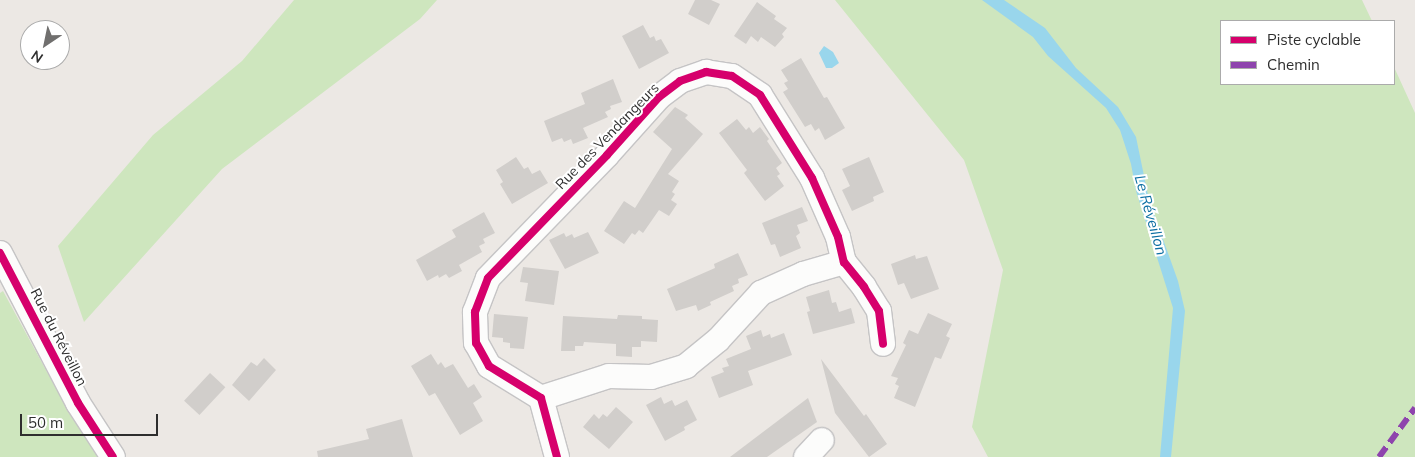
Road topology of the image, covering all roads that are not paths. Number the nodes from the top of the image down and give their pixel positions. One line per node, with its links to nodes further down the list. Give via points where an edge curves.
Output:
1 (0, 253): 5 (street, Rue du Réveillon, via 78,403)
2 (844, 262): 3 (street, Rue des Vendangeurs, via 879,311); 4 (street, via 803,274 761,293 718,340 686,366 651,377 609,376); 4 (street, Rue des Vendangeurs, via 838,236 812,178 760,95 732,76 706,72 680,81 659,97 488,278 475,312 476,343 489,366)
3 (884, 344)
4 (541, 398): 6 (street)
5 (113, 457)
6 (557, 457)

